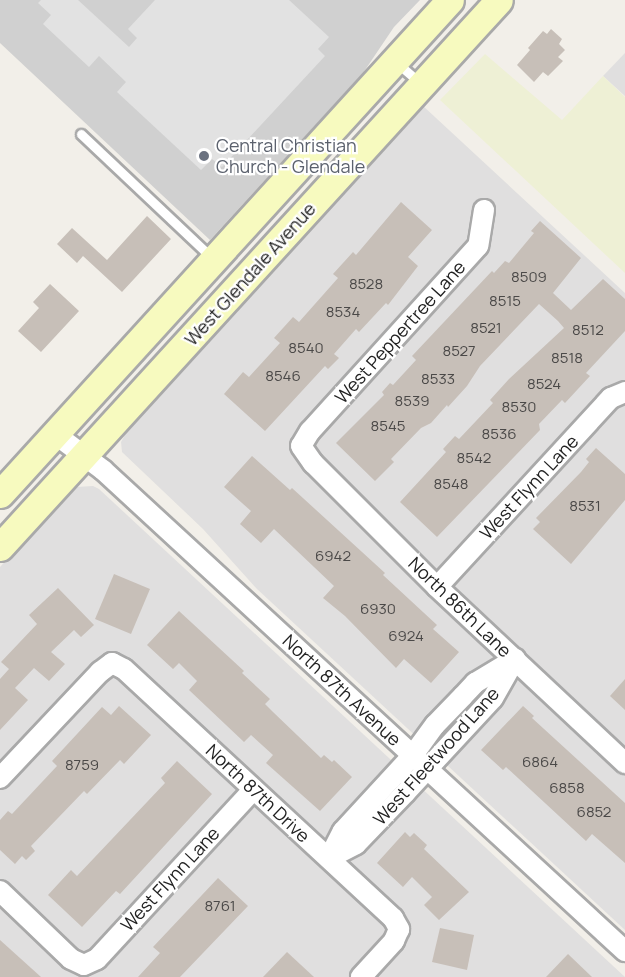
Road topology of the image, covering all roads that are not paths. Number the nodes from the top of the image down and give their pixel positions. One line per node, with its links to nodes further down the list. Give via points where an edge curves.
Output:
1 (450, 0): 3 (main road, West Glendale Avenue)
2 (499, 0): 4 (main road, West Glendale Avenue)
3 (395, 60): 4 (lane); 7 (main road, West Glendale Avenue)
4 (422, 84): 11 (main road, West Glendale Avenue)
5 (81, 134): 7 (lane)
6 (484, 210): 10 (street, West Peppertree Lane, via 478,246 310,431)
7 (214, 260): 9 (main road, West Glendale Avenue)
8 (625, 392): 14 (street, West Flynn Lane, via 611,398)
9 (55, 434): 11 (street, North 87th Avenue); 12 (main road, West Glendale Avenue)
10 (301, 446): 14 (street, North 86th Lane, via 313,463)
11 (84, 456): 13 (main road, West Glendale Avenue); 18 (street, North 87th Avenue)
12 (0, 494)
13 (0, 547)
14 (437, 587): 15 (street, North 86th Lane)
15 (515, 659): 16 (street, West Fleetwood Lane, via 475,683); 17 (street, West Fleetwood Lane, via 493,698); 19 (street, North 86th Lane)
16 (463, 696): 17 (street); 18 (street, West Fleetwood Lane, via 435,725)
17 (480, 712): 18 (street, West Fleetwood Lane)
18 (421, 762): 22 (street, West Fleetwood Lane, via 356,844); 24 (street, North 87th Avenue)
19 (625, 763)
20 (0, 778): 21 (street, North 87th Drive, via 112,663 124,669)
21 (254, 789): 22 (street, North 87th Drive); 23 (street, West Flynn Lane, via 97,959 84,965 71,959)
22 (329, 858): 25 (street, North 87th Drive, via 393,918 399,929 394,941)
23 (0, 891)
24 (625, 951)
25 (361, 977)

